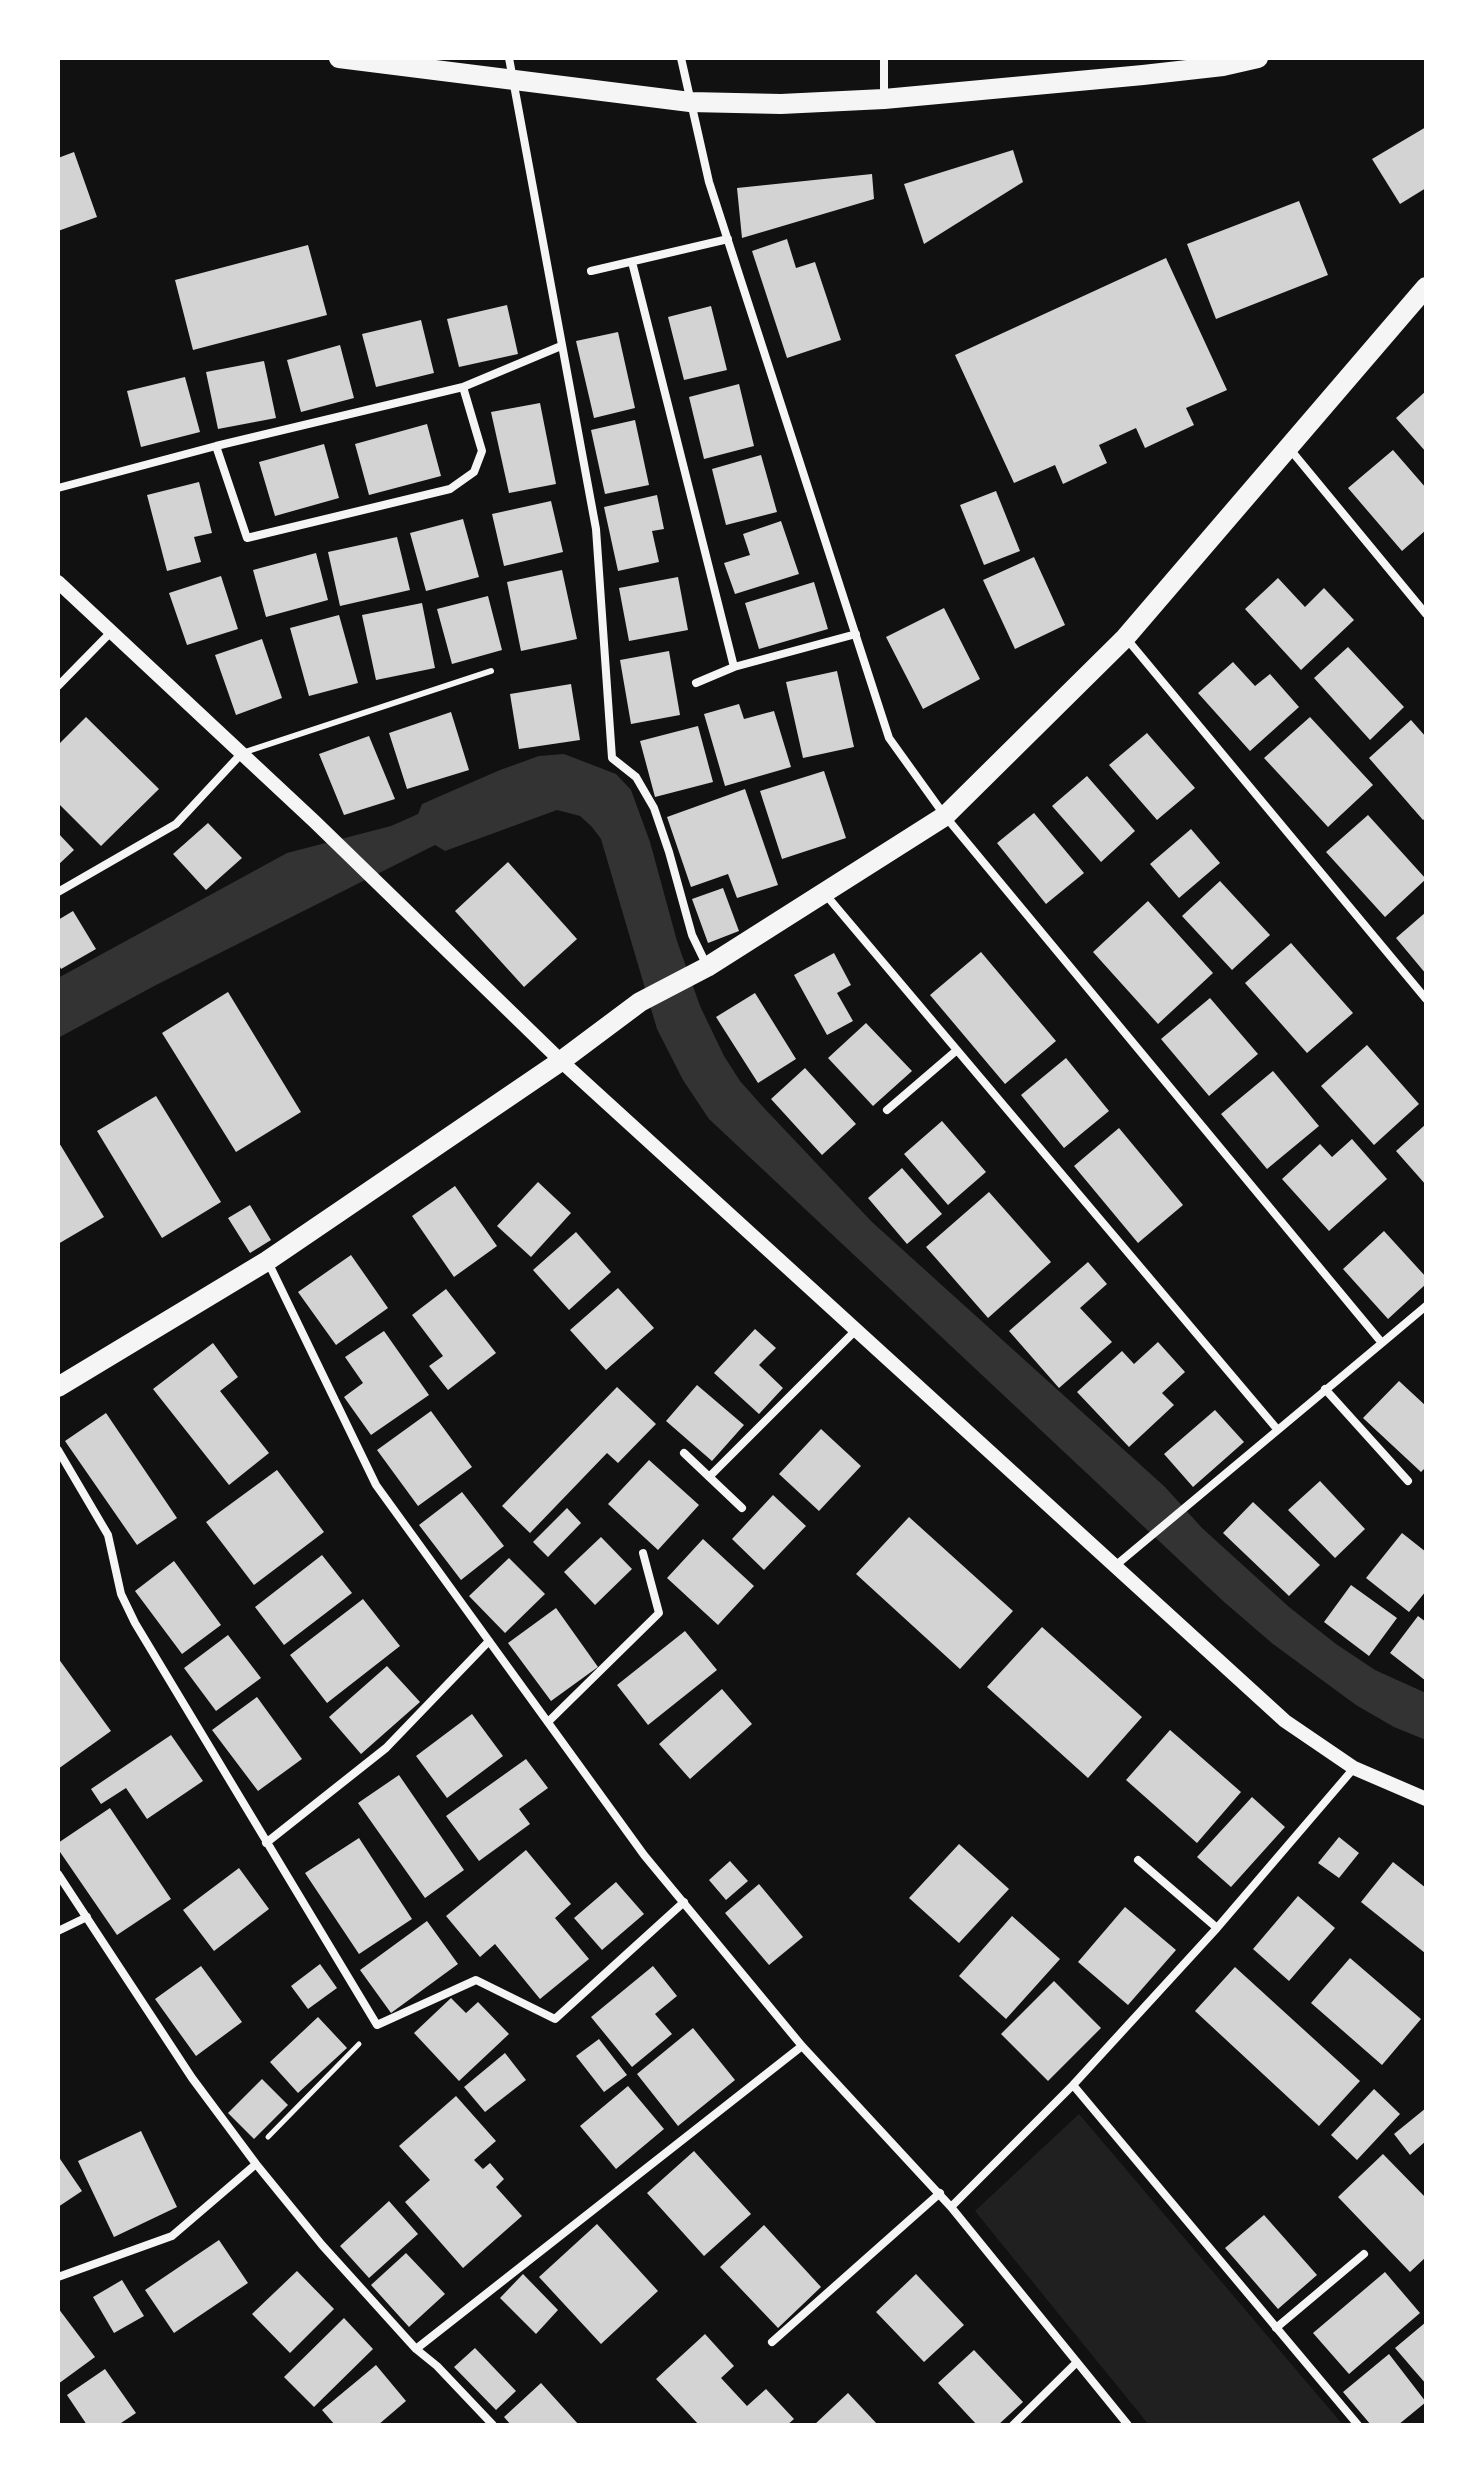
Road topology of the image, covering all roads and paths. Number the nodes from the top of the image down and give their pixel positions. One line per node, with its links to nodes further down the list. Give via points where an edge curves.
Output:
1 (339, 58): 6 (main road)
2 (509, 58): 6 (street)
3 (681, 58): 8 (street)
4 (884, 58): 7 (street)
5 (1258, 58): 7 (main road, via 1143,75)
6 (512, 81): 8 (main road); 13 (street)
7 (884, 99): 8 (main road)
8 (690, 102): 9 (street)
9 (728, 239): 10 (street); 21 (street)
10 (632, 262): 11 (street); 23 (street)
11 (591, 271)
12 (1426, 287): 16 (main road)
13 (561, 346): 14 (street); 31 (street, via 596,529 612,758 636,777 654,808)
14 (463, 387): 15 (street); 15 (street, via 482,451 474,472 450,489 247,538)
15 (216, 446): 17 (street)
16 (1289, 447): 19 (street); 22 (main road)
17 (58, 488)
18 (58, 582): 20 (street)
19 (1426, 614)
20 (111, 632): 26 (street); 27 (street)
21 (856, 634): 23 (street); 28 (street, via 889,738)
22 (1125, 638): 28 (main road); 32 (street)
23 (734, 667): 25 (street)
24 (491, 671): 27 (lane)
25 (696, 683)
26 (58, 686)
27 (242, 753): 29 (street, via 176,824); 34 (street)
28 (945, 816): 30 (main road); 39 (street)
29 (58, 892)
30 (825, 893): 31 (main road); 33 (street)
31 (702, 970): 34 (main road, via 640,1002)
32 (1426, 999)
33 (957, 1050): 35 (street); 42 (street)
34 (561, 1061): 36 (main road); 38 (street)
35 (887, 1110)
36 (267, 1261): 40 (main road); 50 (street, via 376,1485)
37 (1426, 1306): 39 (street)
38 (856, 1330): 45 (street); 49 (street)
39 (1382, 1343): 41 (street)
40 (58, 1387)
41 (1325, 1389): 42 (street); 46 (street)
42 (1277, 1429): 49 (street)
43 (58, 1450): 54 (street, via 108,1535 121,1594 135,1623)
44 (684, 1453): 45 (street)
45 (709, 1477): 47 (street)
46 (1408, 1481)
47 (742, 1508)
48 (643, 1553): 51 (street, via 659,1613)
49 (1115, 1566): 52 (street, via 1285,1721)
50 (489, 1641): 51 (street); 54 (street, via 386,1748)
51 (548, 1722): 57 (street)
52 (1354, 1768): 53 (street); 59 (street)
53 (1426, 1799)
54 (266, 1843): 61 (street)
55 (1138, 1860): 59 (street)
56 (58, 1874): 58 (street)
57 (684, 1902): 61 (street, via 555,2019 476,1980); 62 (street)
58 (87, 1917): 60 (street); 64 (street, via 192,2078)
59 (1217, 1928): 63 (street)
60 (58, 1931)
61 (377, 2025): 64 (path)
62 (802, 2046): 66 (street); 72 (street)
63 (1073, 2085): 67 (street); 70 (street)
64 (251, 2155): 65 (street)
65 (256, 2164): 69 (street, via 172,2236); 72 (street)
66 (940, 2193): 67 (street); 71 (street)
67 (951, 2207): 73 (street)
68 (1364, 2254): 70 (street)
69 (58, 2277)
70 (1276, 2328): 77 (street)
71 (772, 2342)
72 (416, 2349): 74 (street)
73 (1077, 2362): 75 (street); 76 (street)
74 (493, 2425)
75 (1013, 2425)
76 (1128, 2425)
77 (1358, 2425)

